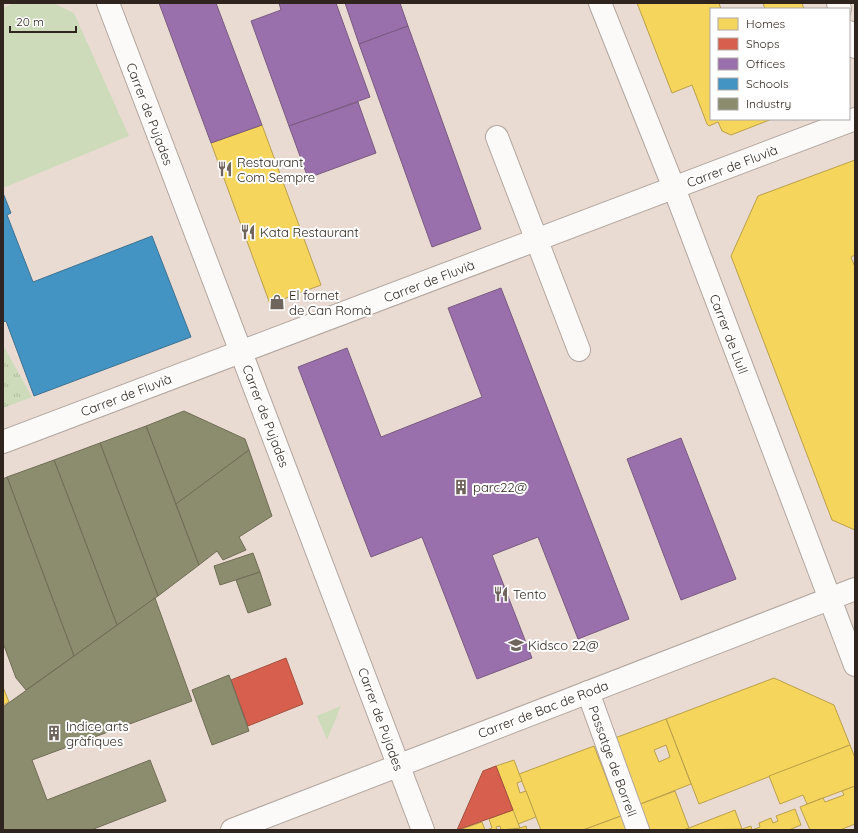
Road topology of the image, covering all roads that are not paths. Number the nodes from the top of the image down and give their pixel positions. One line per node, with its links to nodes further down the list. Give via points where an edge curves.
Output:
1 (108, 3): 10 (street, Carrer de Pujades)
2 (600, 3): 7 (street, Carrer de Llull)
3 (850, 34): 4 (street)
4 (855, 46)
5 (855, 119): 7 (street, Carrer de Fluvià)
6 (497, 137): 8 (street)
7 (674, 188): 8 (street, Carrer de Fluvià); 13 (street, Carrer de Llull)
8 (536, 240): 9 (street); 10 (street, Carrer de Fluvià)
9 (579, 350)
10 (241, 352): 11 (street, Carrer de Fluvià); 16 (street, Carrer de Pujades)
11 (3, 442)
12 (855, 589): 13 (street, Carrer de Bac de Roda)
13 (829, 599): 14 (street, Carrer de Llull); 15 (street, Carrer de Bac de Roda)
14 (855, 665)
15 (588, 692): 16 (street, Carrer de Bac de Roda); 19 (street, Passatge de Borrell)
16 (398, 765): 17 (street, Carrer de Bac de Roda); 18 (street, Carrer de Pujades)
17 (232, 830)
18 (423, 830)
19 (638, 830)

